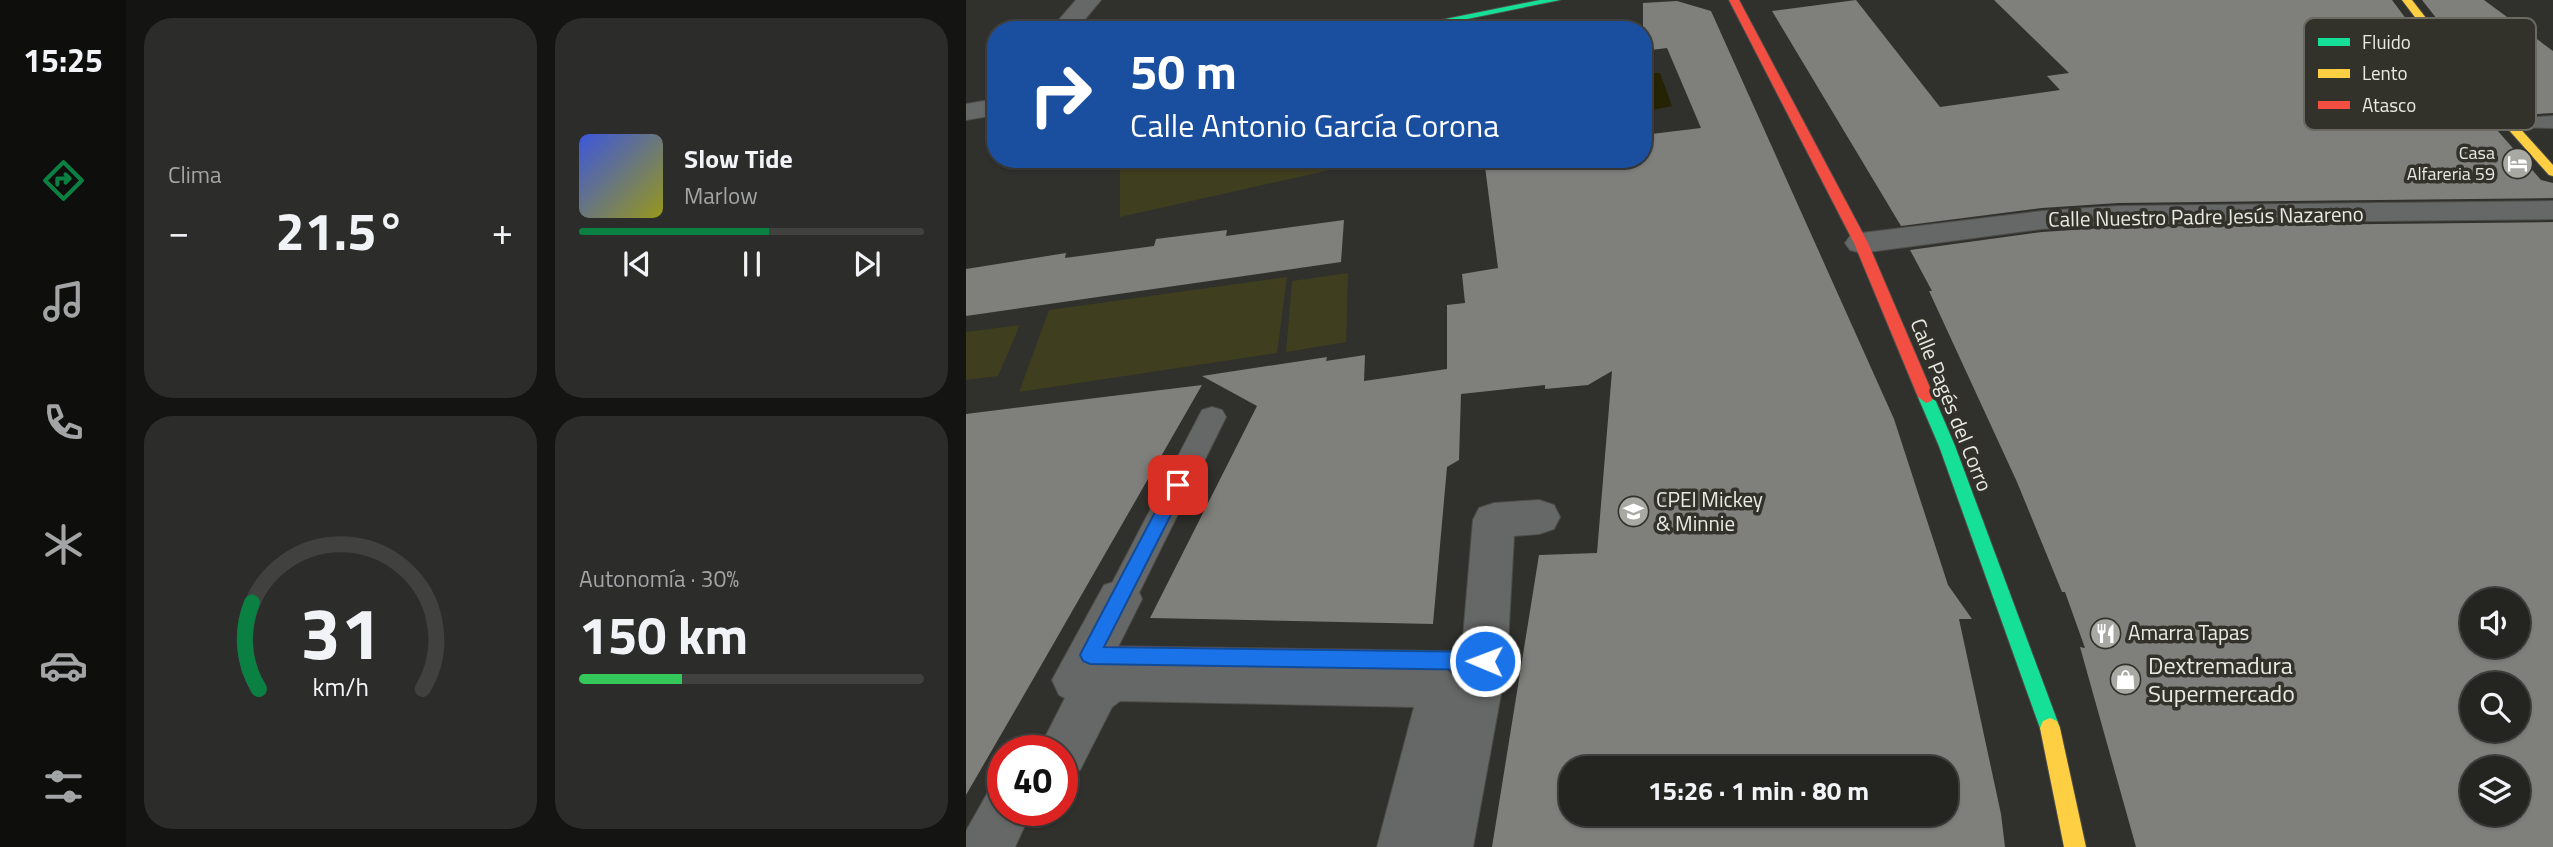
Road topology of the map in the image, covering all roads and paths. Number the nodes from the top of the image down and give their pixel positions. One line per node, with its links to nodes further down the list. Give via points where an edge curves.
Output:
1 (1089, 0): 6 (street)
2 (1555, 0): 7 (main road)
3 (1734, 0): 13 (main road, Calle Pagés del Corro)
4 (2407, 0): 5 (main road)
5 (2421, 18)
6 (1070, 21)
7 (1444, 21)
8 (987, 109): 9 (street)
9 (966, 113)
10 (2515, 130): 11 (main road)
11 (2553, 172)
12 (2553, 210): 13 (street, Calle Nuestro Padre Jesús Nazareno, via 2118,215)
13 (1861, 243): 27 (main road, Calle Pagés del Corro, via 1947,446 2055,742)
14 (1212, 417): 16 (lane)
15 (1539, 517): 18 (street, via 1494,520)
16 (1120, 599): 17 (street)
17 (1090, 655): 18 (main road); 19 (street)
18 (1485, 661): 26 (street)
19 (1047, 735)
20 (1072, 735): 25 (street, via 1095,691 1114,679 1430,685 1437,692 1438,707)
21 (997, 826): 23 (street)
22 (1023, 826): 24 (street)
23 (986, 847)
24 (1012, 847)
25 (1404, 847)
26 (1446, 847)
27 (2075, 847)

